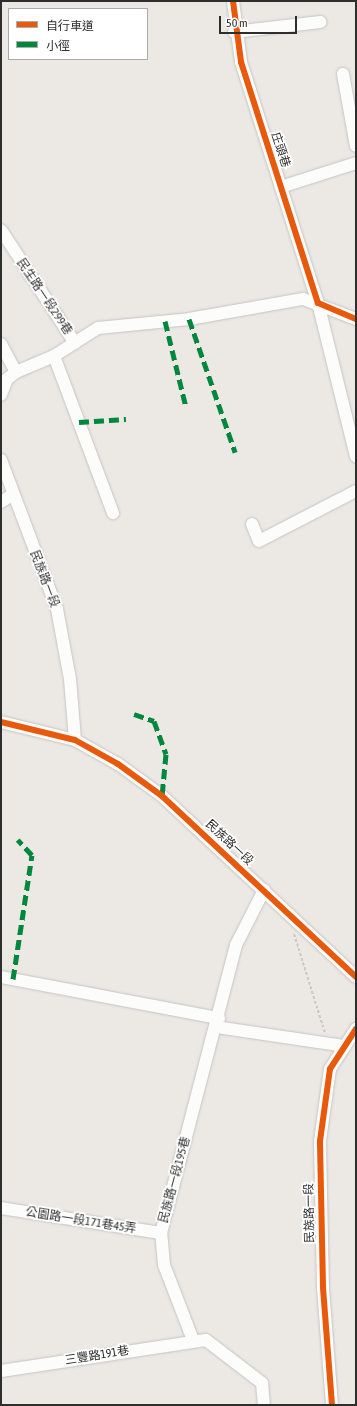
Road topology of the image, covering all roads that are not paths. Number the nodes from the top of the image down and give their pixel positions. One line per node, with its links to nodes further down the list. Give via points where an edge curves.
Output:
1 (233, 1): 3 (street, 庄頭巷)
2 (320, 22): 3 (street)
3 (234, 32): 7 (street, 庄頭巷)
4 (343, 74): 5 (street)
5 (356, 146)
6 (356, 163): 7 (street)
7 (281, 187): 9 (street, 庄頭巷)
8 (1, 230): 11 (street, 民生路一段299巷)
9 (318, 303): 10 (street); 11 (street, via 303,299 189,319 98,328); 16 (street, 庄頭巷)
10 (356, 318)
11 (75, 343): 13 (street)
12 (1, 344): 14 (street)
13 (54, 356): 14 (street); 21 (street)
14 (16, 372): 15 (street, via 7,379)
15 (1, 395)
16 (356, 456)
17 (1, 460): 19 (street, 民族路一段)
18 (356, 491): 22 (street, via 259,541)
19 (12, 495): 20 (street); 24 (street, 民族路一段, via 57,609 70,679)
20 (1, 502)
21 (113, 513)
22 (252, 524)
23 (1, 722): 24 (street)
24 (75, 740): 25 (street, 民族路一段, via 118,764 162,796)
25 (264, 890): 27 (street, 民族路一段); 28 (street, 民族路一段195巷, via 236,945)
26 (1, 977): 28 (street)
27 (356, 977)
28 (218, 1022): 30 (street); 32 (street, 民族路一段195巷)
29 (356, 1029): 30 (street, 民族路一段)
30 (345, 1046): 36 (street, 民族路一段, via 330,1069 320,1141 323,1286)
31 (1, 1208): 32 (street, 公園路一段171巷45弄)
32 (161, 1233): 33 (street, 民族路一段195巷, via 164,1265)
33 (193, 1340): 34 (street, 三豐路191巷); 35 (street, via 206,1340 262,1384)
34 (1, 1371)
35 (264, 1405)
36 (332, 1405)

